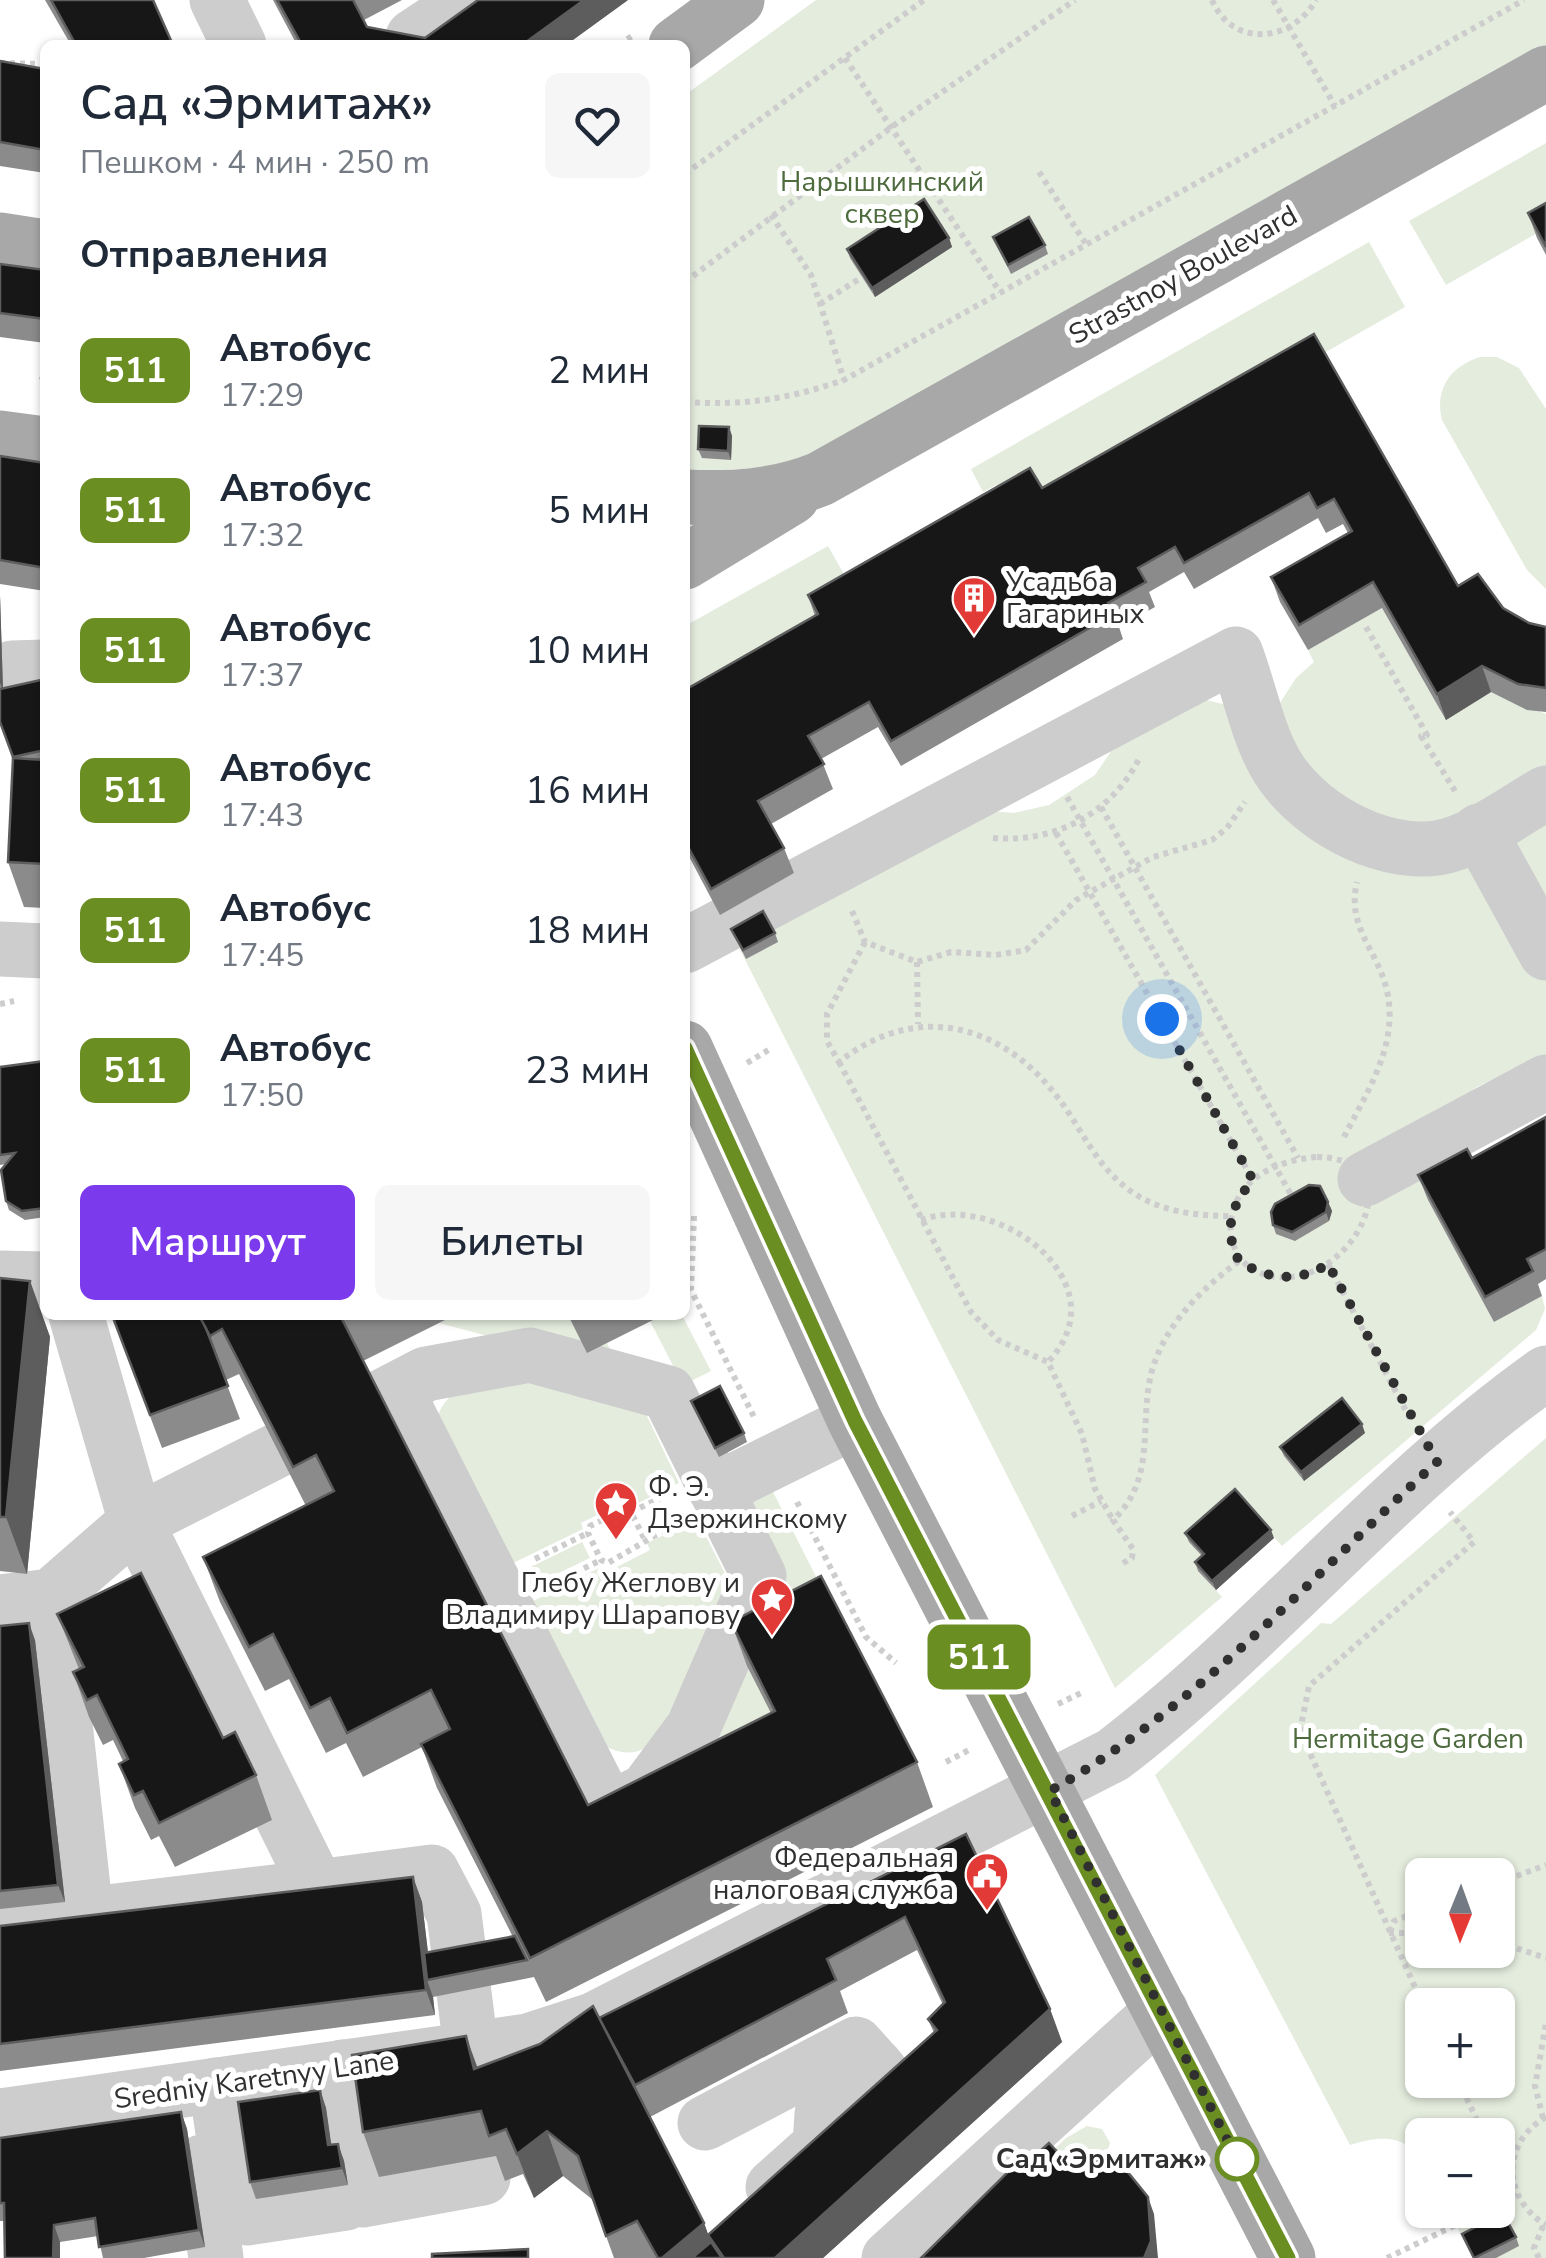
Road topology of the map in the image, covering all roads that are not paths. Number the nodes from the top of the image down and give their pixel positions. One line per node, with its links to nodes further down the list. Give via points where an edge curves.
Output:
1 (217, 0): 3 (street)
2 (738, 0): 4 (main road)
3 (236, 40)
4 (683, 40)
5 (1546, 72): 10 (main road, Strastnoy Boulevard)
6 (0, 240): 7 (main road)
7 (40, 246)
8 (0, 438): 9 (main road)
9 (40, 443)
10 (820, 479): 11 (main road, via 759,496); 12 (main road)
11 (690, 497)
12 (690, 559)
13 (1546, 793): 14 (street)
14 (1479, 831): 15 (street, via 1438,848 1405,847 1342,827 1306,800 1275,763 1236,654); 18 (street)
15 (690, 943)
16 (0, 948): 17 (street)
17 (40, 951)
18 (1546, 953)
19 (690, 1059): 26 (main road)
20 (1546, 1082): 21 (street)
21 (1351, 1169)
22 (0, 1278): 23 (street)
23 (40, 1278)
24 (77, 1320): 29 (street)
25 (1546, 1373): 31 (street, Sredniy Karetnyy Lane, via 1433,1467 1172,1710 1114,1755)
26 (855, 1421): 28 (street); 31 (main road)
27 (278, 1450): 29 (street)
28 (716, 1490): 28 (street, via 758,1576 692,1728 648,1790 599,1815 499,1593 386,1395 426,1374 530,1356 668,1394)
29 (136, 1522): 30 (street); 32 (street)
30 (26, 1599): 33 (street)
31 (1050, 1791): 35 (main road); 36 (street, Sredniy Karetnyy Lane, via 593,2020)
32 (318, 1888): 33 (street); 36 (street, via 432,1872 462,1884 454,1914)
33 (86, 1915): 34 (street)
34 (0, 1925)
35 (1161, 2011): 44 (main road); 46 (street, via 963,2161)
36 (471, 2048): 37 (street, Sredniy Karetnyy Lane)
37 (343, 2067): 38 (street, Sredniy Karetnyy Lane); 41 (street, via 363,2200)
38 (203, 2087): 39 (street, Sredniy Karetnyy Lane); 42 (street, via 247,2218); 45 (street)
39 (0, 2116)
40 (705, 2123): 43 (street, via 856,2044 892,2083 822,2114 820,2145)
41 (483, 2178)
42 (346, 2203)
43 (737, 2220)
44 (1281, 2256)
45 (216, 2258)
46 (889, 2258)

